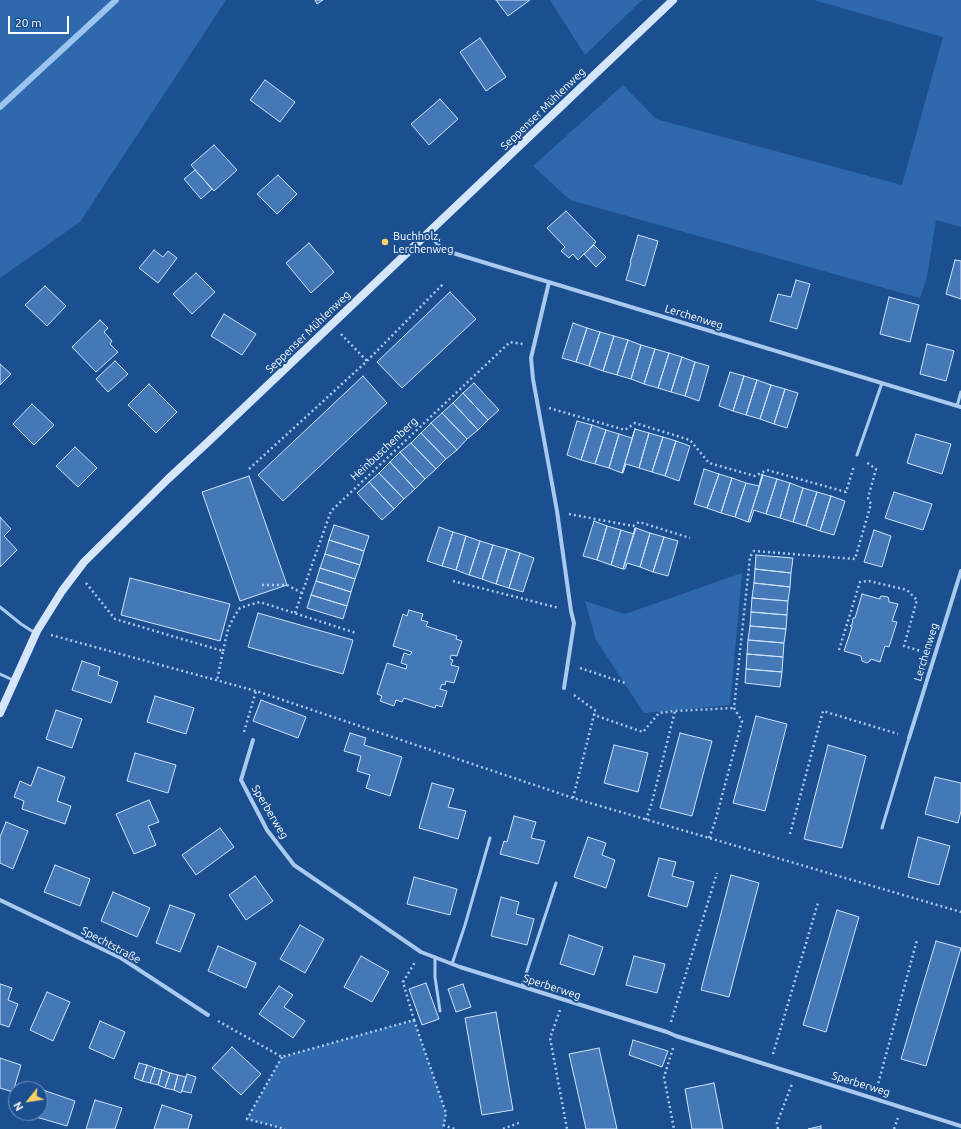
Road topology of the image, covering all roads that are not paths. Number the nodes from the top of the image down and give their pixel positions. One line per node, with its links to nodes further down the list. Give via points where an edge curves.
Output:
1 (674, 0): 2 (street, Seppenser Mühlenweg)
2 (428, 233): 3 (street, Lerchenweg, via 443,250); 10 (street, Seppenser Mühlenweg, via 84,562 62,591)
3 (549, 282): 4 (street, Lerchenweg); 13 (street, via 531,358 574,623)
4 (882, 383): 6 (street, Lerchenweg); 7 (lane)
5 (961, 392): 6 (lane)
6 (959, 406)
7 (857, 455)
8 (961, 571): 15 (street, Lerchenweg)
9 (0, 607): 10 (lane)
10 (37, 633): 12 (street, Seppenser Mühlenweg)
11 (0, 674): 12 (lane)
12 (15, 680): 14 (street, Seppenser Mühlenweg)
13 (564, 688)
14 (0, 713)
15 (909, 738): 17 (lane)
16 (253, 740): 21 (street, Sperberweg, via 241,780 267,830 294,866 421,952)
17 (882, 828)
18 (490, 838): 22 (lane)
19 (556, 883): 23 (lane)
20 (0, 900): 25 (street, Spechtstraße, via 122,958)
21 (435, 957): 22 (street, Sperberweg); 24 (lane)
22 (452, 964): 23 (street, Sperberweg)
23 (522, 986): 26 (street, Sperberweg)
24 (440, 1011)
25 (208, 1015)
26 (961, 1126)

